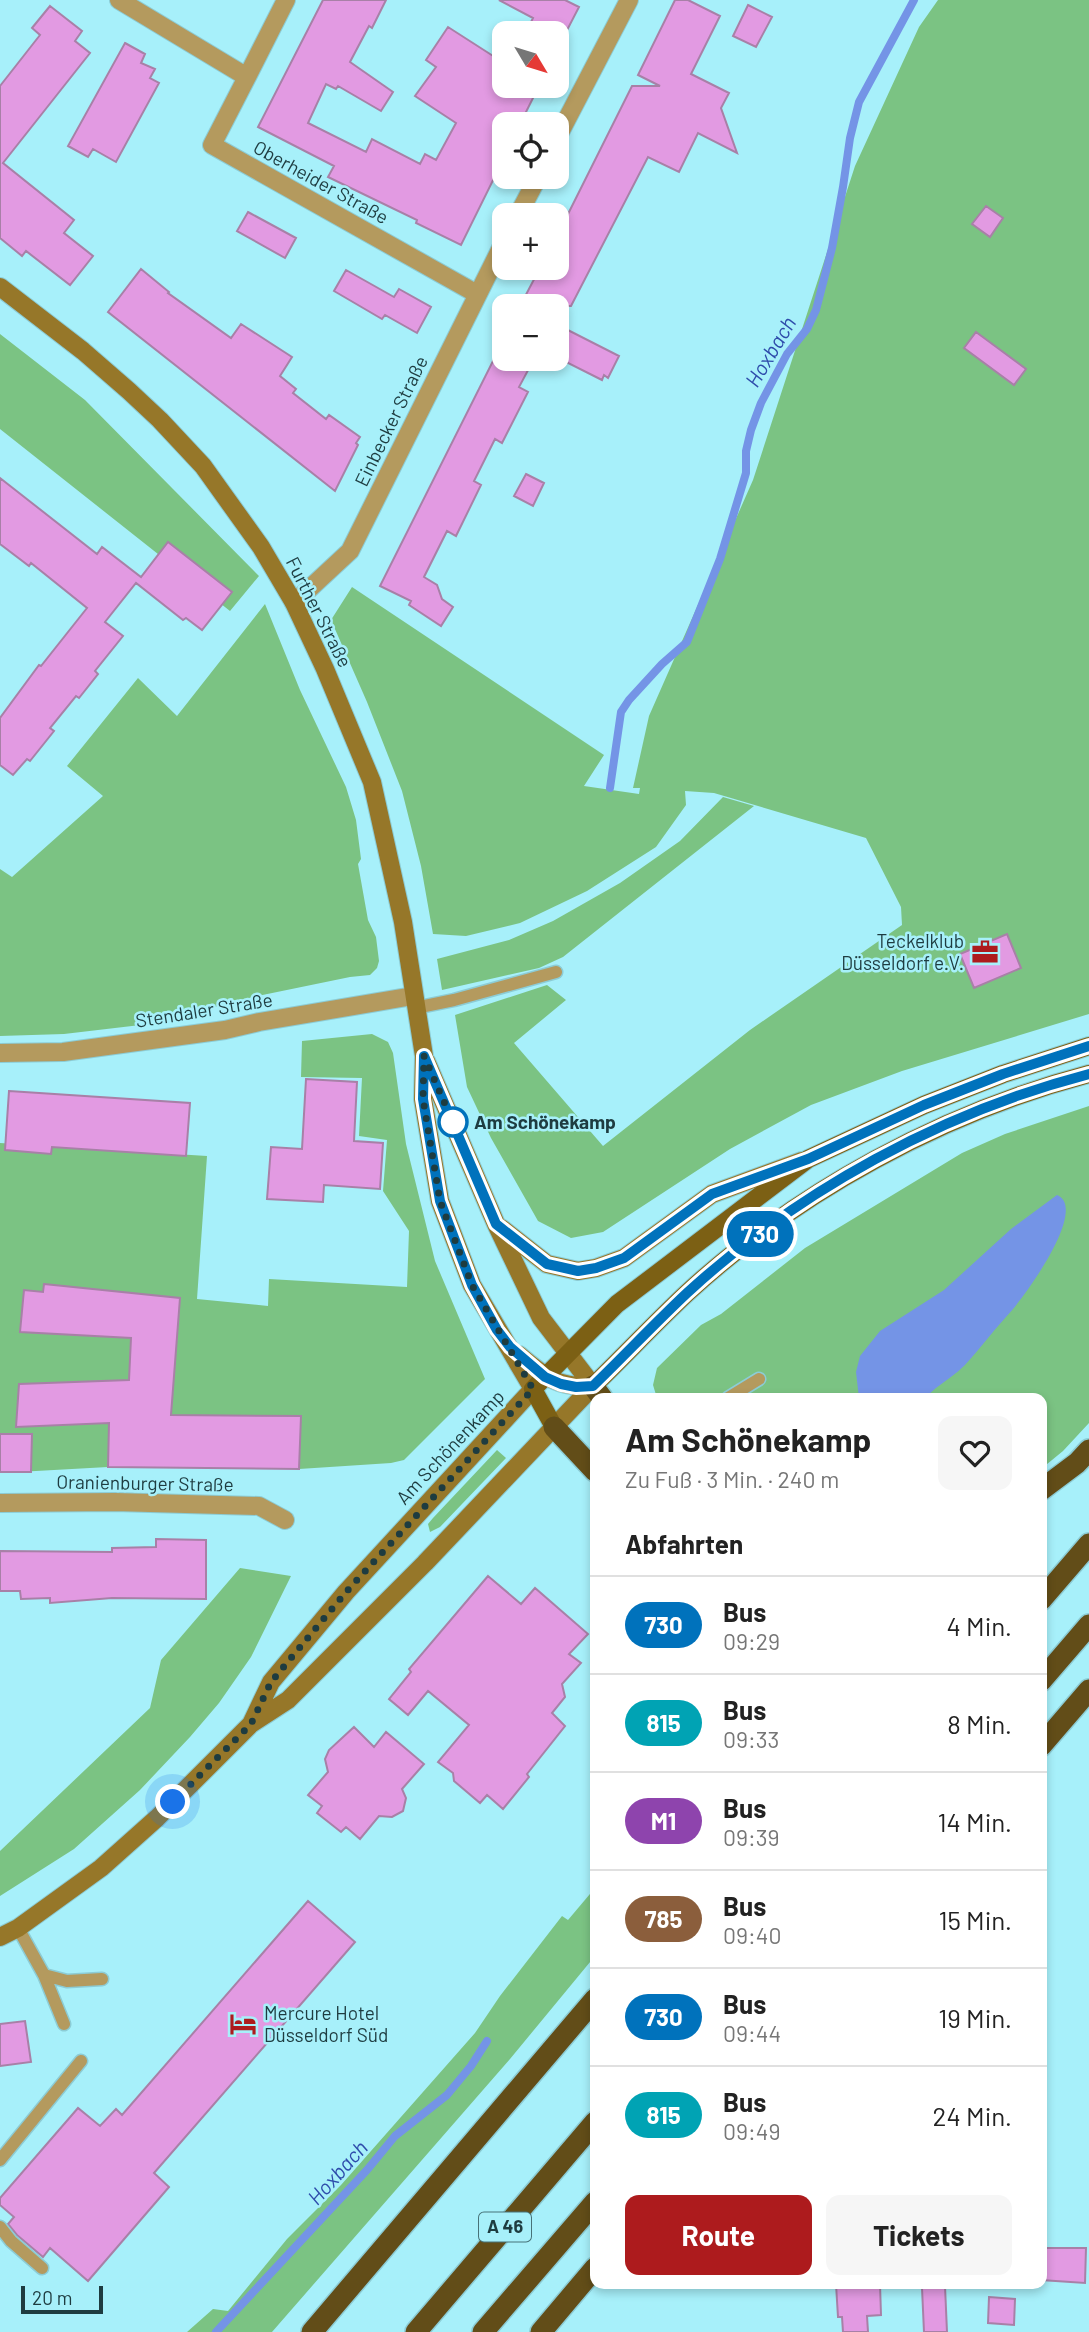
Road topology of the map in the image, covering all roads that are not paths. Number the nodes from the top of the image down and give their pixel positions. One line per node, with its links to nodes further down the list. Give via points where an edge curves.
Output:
1 (119, 0): 4 (street)
2 (286, 0): 4 (street, Oberheider Straße)
3 (629, 0): 5 (street)
4 (247, 77): 8 (street, Oberheider Straße, via 212,145)
5 (569, 115)
6 (492, 265): 8 (street, Einbecker Straße)
7 (0, 287): 9 (street, Further Straße, via 129,391 203,466)
8 (477, 294): 9 (street, Einbecker Straße, via 350,551)
9 (294, 603): 11 (street, Further Straße, via 372,782 403,922)
10 (556, 972): 11 (lane, via 454,1000)
11 (414, 1002): 13 (street, Stendaler Straße, via 63,1052); 14 (street, Further Straße)
12 (1089, 1046): 16 (main road, Am Schönenkamp, via 924,1105)
13 (0, 1053)
14 (424, 1056): 17 (street, Further Straße); 20 (street, Further Straße, via 423,1099 440,1201 472,1285 497,1330)
15 (1089, 1074): 21 (main road, Am Schönenkamp, via 985,1107 912,1139 778,1221 688,1292)
16 (808, 1159): 17 (street, via 712,1194 624,1258 596,1268 578,1271 547,1264); 18 (main road, Am Schönenkamp, via 617,1304)
17 (496, 1224): 18 (street, Further Straße, via 541,1318)
18 (568, 1355): 20 (main road, Am Schönenkamp); 21 (street, Further Straße)
19 (759, 1379): 22 (lane)
20 (539, 1383): 21 (street, Further Straße); 24 (main road, Further Straße); 35 (street, Am Schönenkamp, via 346,1592 271,1682)
21 (598, 1392)
22 (736, 1393)
23 (590, 1398): 24 (street, Am Schönenkamp)
24 (554, 1427): 26 (highway); 35 (street, Am Schönenkamp, via 288,1700)
25 (1089, 1450): 27 (highway)
26 (590, 1466)
27 (1047, 1486)
28 (0, 1503): 29 (street, Oranienburger Straße, via 259,1506)
29 (285, 1520)
30 (1089, 1544): 31 (highway)
31 (1047, 1593)
32 (1089, 1625): 33 (highway)
33 (1047, 1674)
34 (1089, 1690): 36 (highway)
35 (251, 1724): 37 (street, Am Schönenkamp, via 101,1868)
36 (1047, 1739)
37 (18, 1928): 38 (street, Am Schönenkamp); 39 (lane)
38 (0, 1937)
39 (44, 1975): 40 (lane, via 67,1981); 42 (lane)
40 (102, 1979)
41 (590, 2005): 50 (highway)
42 (64, 2024)
43 (81, 2061): 45 (lane)
44 (590, 2128): 51 (highway, A 46)
45 (0, 2160)
46 (590, 2208): 52 (highway, A 46)
47 (0, 2227): 48 (lane)
48 (42, 2268)
49 (590, 2275): 53 (highway)
50 (312, 2332)
51 (416, 2332)
52 (484, 2332)
53 (541, 2332)

